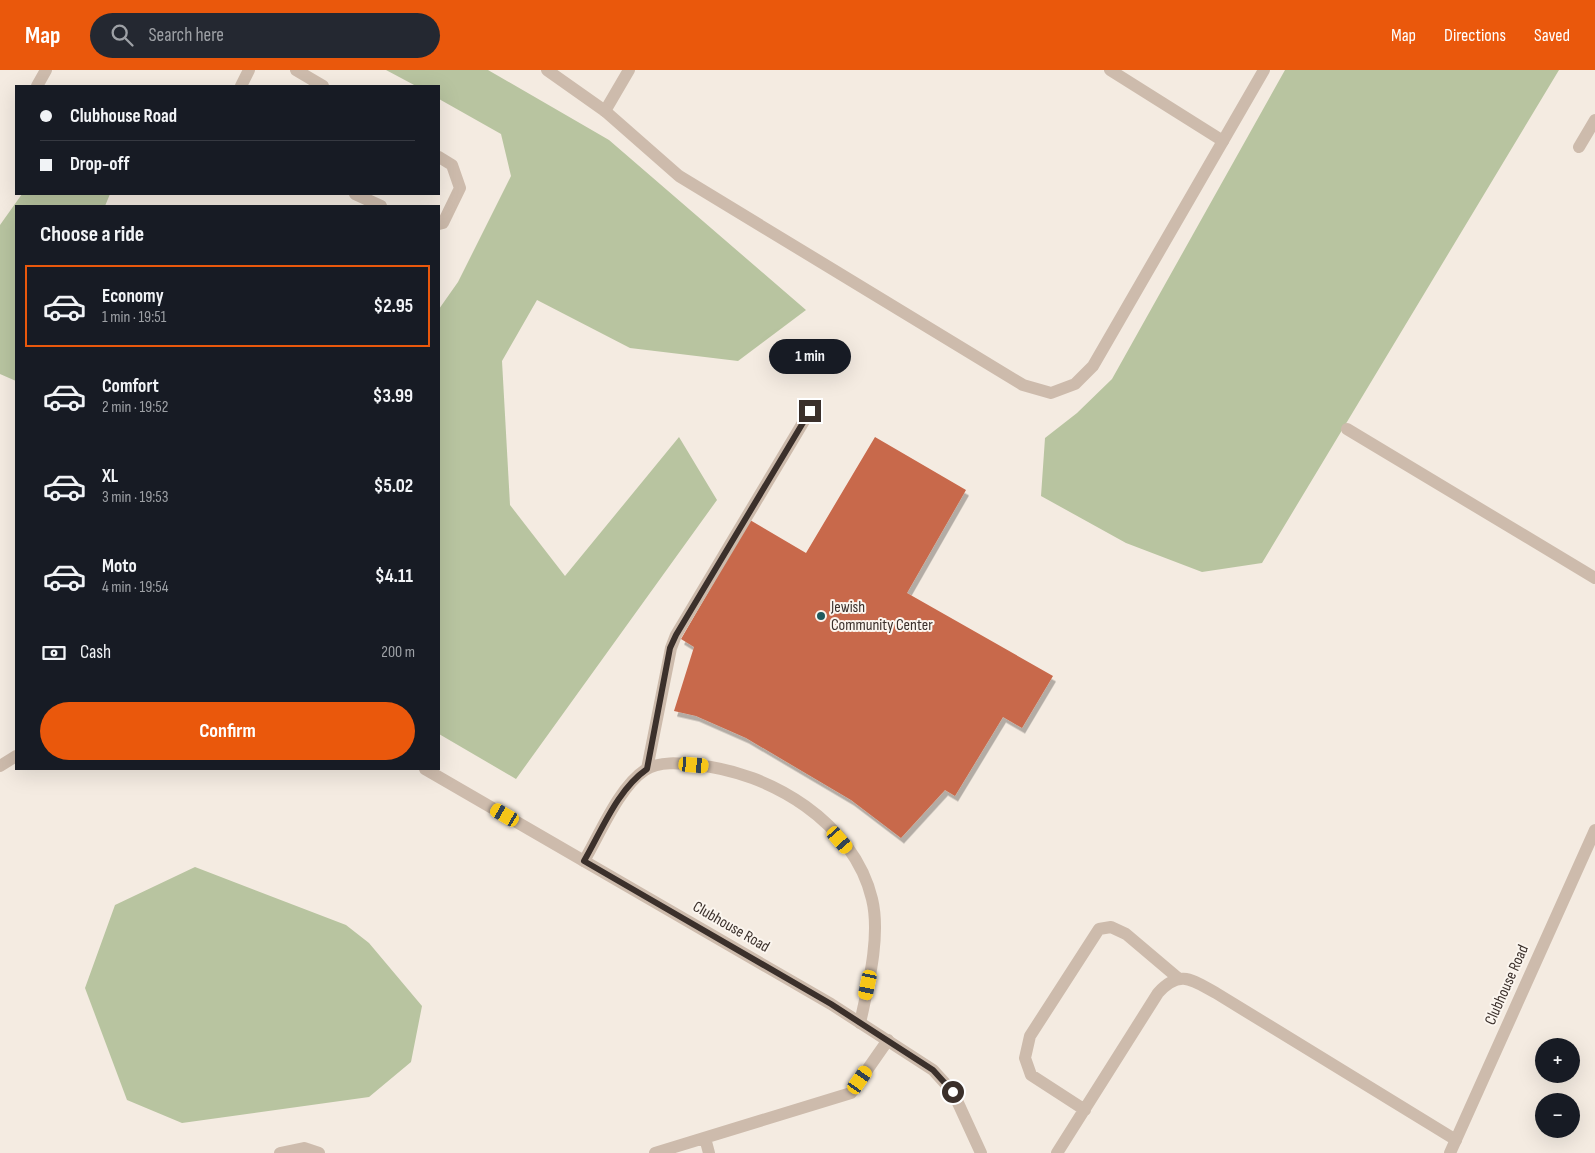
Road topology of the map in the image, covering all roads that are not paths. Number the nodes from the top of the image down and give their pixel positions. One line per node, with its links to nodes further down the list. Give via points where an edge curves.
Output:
1 (46, 70): 8 (street)
2 (249, 70): 9 (street)
3 (296, 70): 10 (street)
4 (547, 70): 11 (street)
5 (629, 70): 11 (street)
6 (1110, 70): 13 (street)
7 (1264, 70): 13 (street)
8 (38, 85)
9 (242, 85)
10 (321, 85)
11 (605, 111): 13 (street, via 679,176 1023,385 1051,393 1075,384 1093,366)
12 (1595, 120): 14 (street)
13 (1223, 142)
14 (1579, 147)
15 (440, 158): 18 (street, via 452,165 460,188)
16 (357, 195): 17 (street)
17 (379, 205)
18 (440, 224)
19 (810, 411): 24 (street, via 670,648)
20 (1347, 429): 21 (street)
21 (1595, 578)
22 (15, 757): 23 (street)
23 (0, 766)
24 (647, 769): 27 (street, via 623,793); 29 (street, via 664,764 707,766 752,778 793,797 822,819 850,851 867,884 874,922 873,954)
25 (427, 770): 27 (street, Clubhouse Road)
26 (1595, 830): 33 (street, Clubhouse Road)
27 (584, 861): 29 (street, Clubhouse Road)
28 (1178, 978): 31 (street, via 1167,983 1158,993); 31 (street, via 1126,934 1112,927 1099,929 1030,1036 1025,1058 1031,1075); 33 (street, via 1192,980 1216,993)
29 (860, 1023): 30 (street, Clubhouse Road)
30 (888, 1040): 32 (street, via 851,1093); 38 (street, Clubhouse Road, via 933,1070 953,1092)
31 (1085, 1110): 39 (street)
32 (705, 1138): 36 (street); 37 (street)
33 (1456, 1140): 40 (street, Clubhouse Road)
34 (280, 1153): 35 (street, via 304,1148)
35 (319, 1153)
36 (655, 1153)
37 (709, 1153)
38 (981, 1153)
39 (1057, 1153)
40 (1450, 1153)

